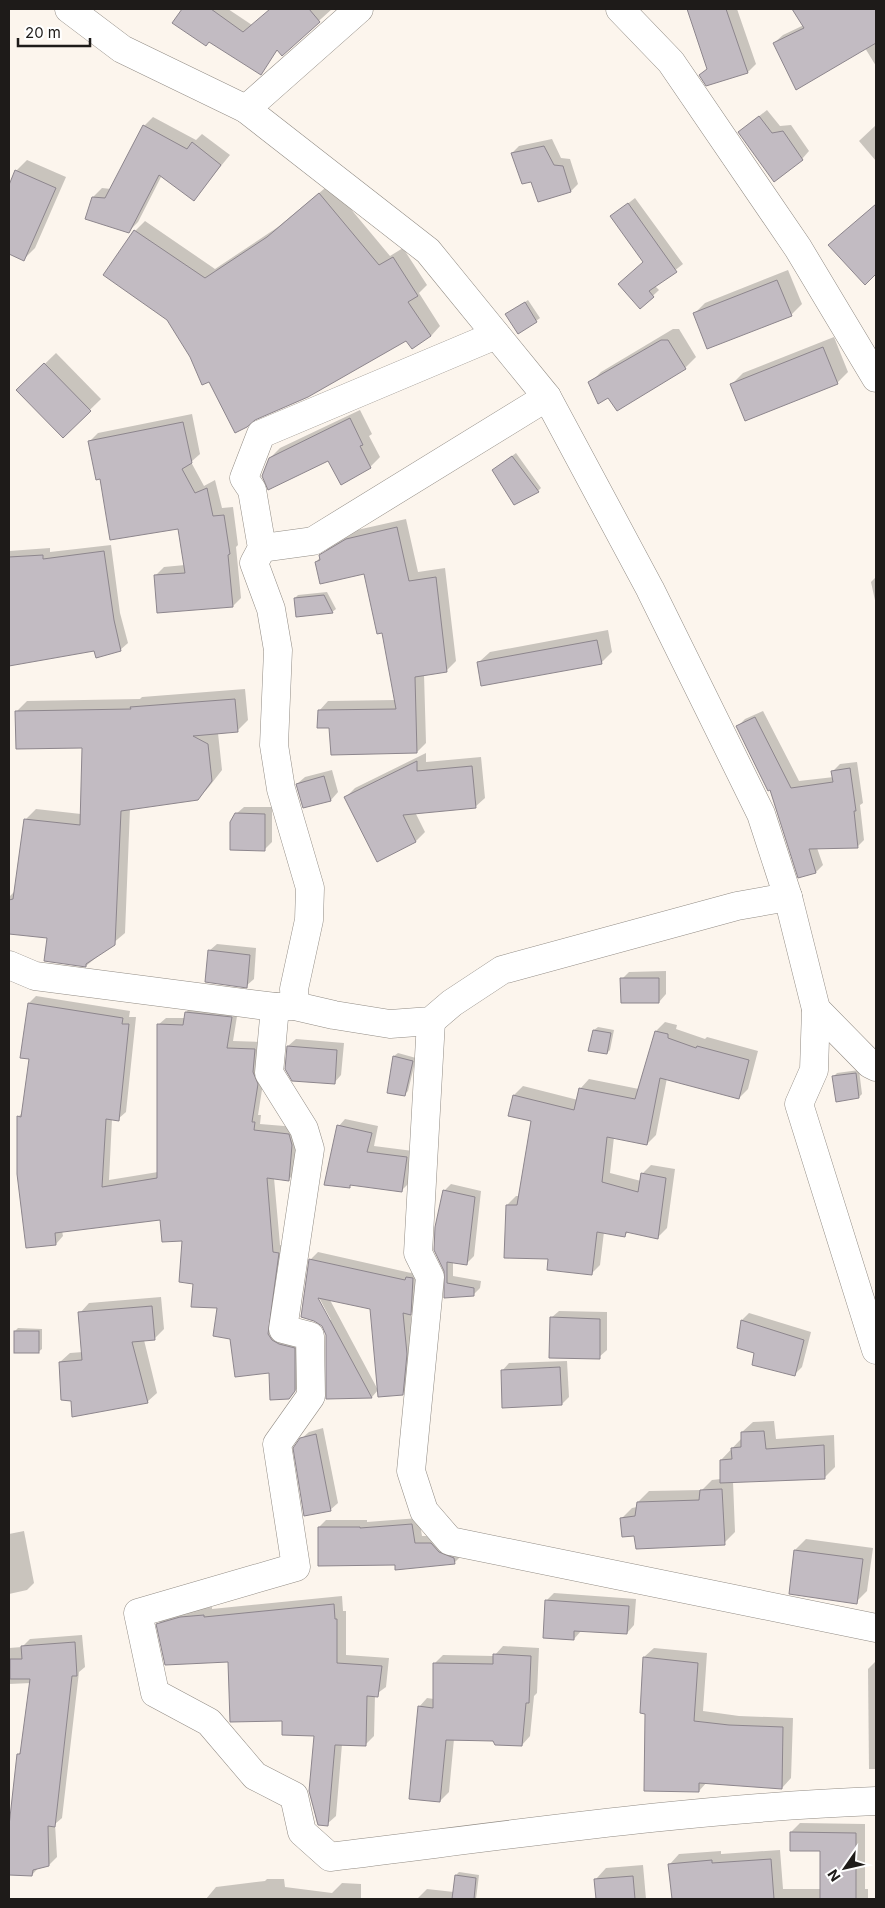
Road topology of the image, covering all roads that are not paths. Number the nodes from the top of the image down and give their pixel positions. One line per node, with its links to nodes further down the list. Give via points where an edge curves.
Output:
1 (69, 9): 4 (street, via 122,49)
2 (359, 9): 4 (street)
3 (620, 9): 6 (street, via 670,62 798,248)
4 (246, 109): 5 (street, via 428,251)
5 (496, 335): 7 (street); 8 (street, via 261,434 244,478 252,490)
6 (876, 378)
7 (546, 396): 8 (street, via 313,541); 9 (street, via 650,589 761,814)
8 (262, 548): 11 (street, via 254,563 271,608 278,650 274,745 281,789 310,888 309,920 294,989)
9 (788, 897): 12 (street); 13 (street, via 737,906 502,970)
10 (9, 965): 11 (street, via 35,976)
11 (285, 1007): 13 (street, via 390,1024); 17 (street, via 268,1073 304,1128 310,1149 283,1329 310,1336 311,1396 277,1444 296,1567 138,1613 155,1693 209,1722 255,1776 294,1796 302,1832 330,1857 720,1811)
12 (816, 1009): 14 (street); 15 (street, via 814,1070 799,1104)
13 (431, 1021): 16 (street, via 418,1253 430,1277 411,1470 424,1511 450,1540)
14 (876, 1067)
15 (876, 1350)
16 (876, 1628)
17 (876, 1801)

